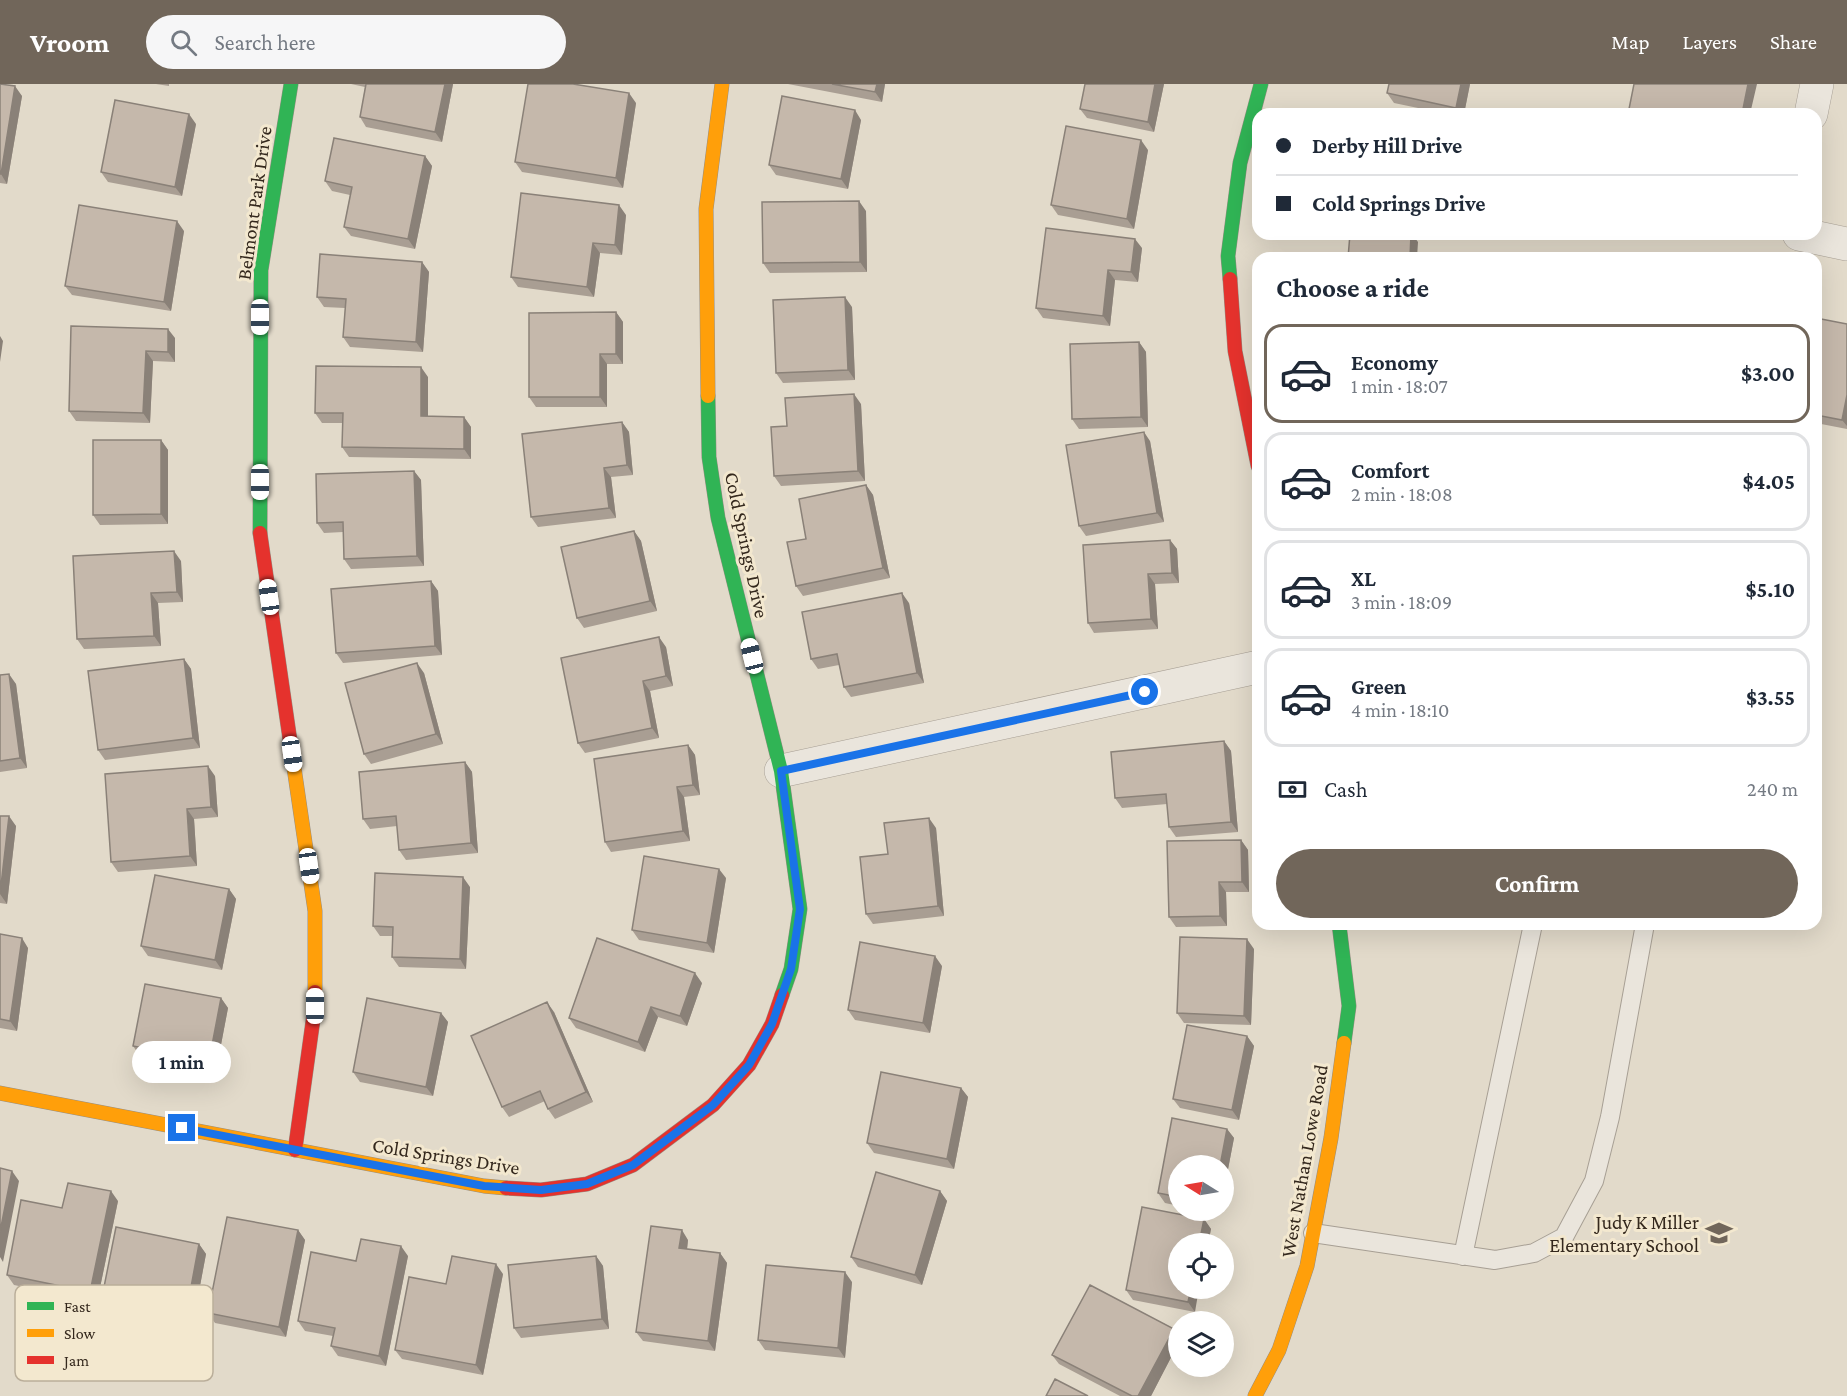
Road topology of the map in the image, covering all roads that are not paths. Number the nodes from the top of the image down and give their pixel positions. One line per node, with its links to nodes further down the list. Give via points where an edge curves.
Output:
1 (291, 84): 17 (street, Belmont Park Drive, via 261,270 259,529 315,911 315,1006)
2 (722, 84): 12 (street, Cold Springs Drive, via 706,209 709,457 718,518)
3 (1261, 84): 5 (street)
4 (1817, 84): 6 (street)
5 (1257, 108)
6 (1811, 108)
7 (1252, 129): 10 (street, via 1240,163 1228,256 1235,351)
8 (1822, 239): 9 (street)
9 (1847, 244)
10 (1252, 436)
11 (1252, 668): 12 (street)
12 (781, 771): 17 (street, Cold Springs Drive, via 800,909 791,969 772,1024 749,1065 713,1105 633,1165 587,1184 541,1190 484,1186)
13 (1340, 930): 18 (street, West Nathan Lowe Road, via 1349,1006)
14 (1532, 930): 19 (lane)
15 (1644, 930): 19 (lane, via 1610,1117 1594,1181 1564,1237 1534,1253 1495,1260)
16 (0, 1093): 17 (street, Cold Springs Drive)
17 (295, 1150)
18 (1313, 1233): 19 (lane); 20 (street, West Nathan Lowe Road, via 1307,1266 1279,1350)
19 (1463, 1256)
20 (1255, 1396)

